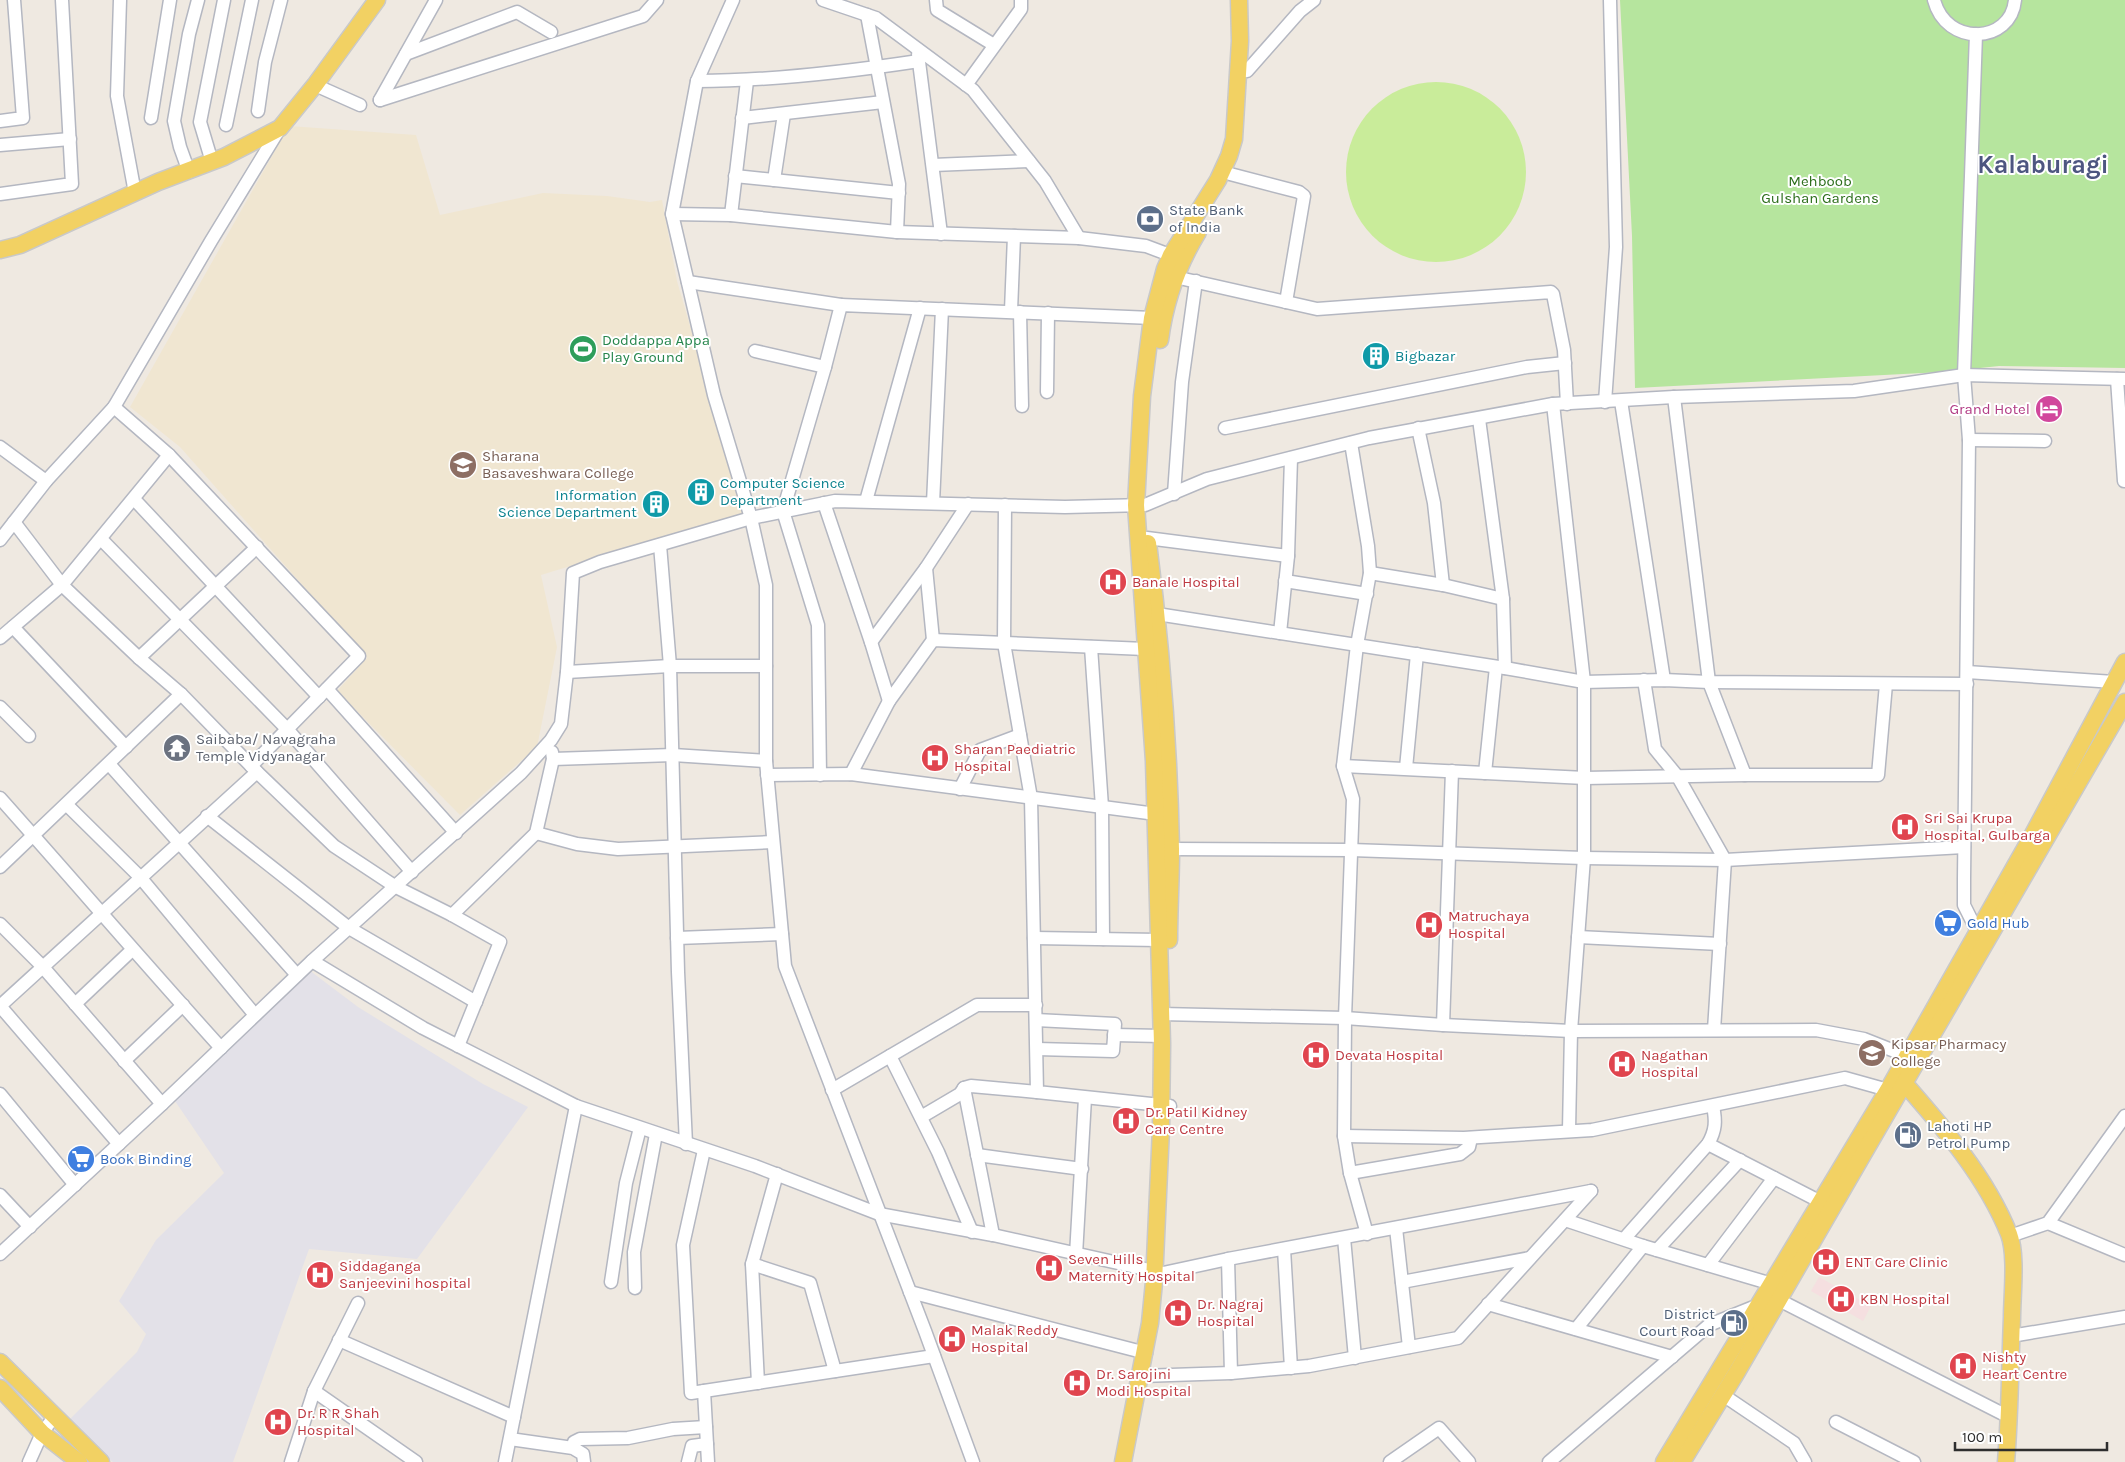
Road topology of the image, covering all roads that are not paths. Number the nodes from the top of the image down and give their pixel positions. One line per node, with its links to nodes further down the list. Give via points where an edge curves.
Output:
1 (14, 0): 40 (street, via 23,118)
2 (62, 0): 43 (street)
3 (120, 0): 52 (street, via 117,96)
4 (170, 0): 38 (street)
5 (198, 0): 48 (street, via 174,121)
6 (224, 0): 46 (street, via 200,122)
7 (252, 0): 41 (street)
8 (280, 0): 36 (street, via 265,62)
9 (377, 0): 32 (main road)
10 (436, 0): 26 (street)
11 (657, 0): 26 (street, via 643,16 380,100)
12 (733, 0): 30 (street)
13 (823, 0): 22 (street)
14 (936, 0): 25 (street, via 937,10)
15 (1020, 0): 25 (street, via 1021,8)
16 (1240, 0): 62 (main road, via 1234,139 1218,180)
17 (1249, 0): 29 (main road)
18 (1314, 0): 29 (street, via 1300,11)
19 (1610, 0): 81 (street, via 1616,247)
20 (1934, 0): 24 (street, via 1937,12 1951,28 1968,35)
21 (2015, 0): 24 (street, via 2004,23 1987,33)
22 (867, 15): 27 (street, via 876,18); 28 (street)
23 (551, 32): 26 (street, via 516,12)
24 (1976, 34): 76 (street)
25 (994, 46): 33 (street)
26 (406, 54)
27 (918, 55): 28 (street); 33 (street); 47 (street)
28 (877, 68): 31 (street); 34 (street)
29 (1247, 71): 49 (main road, via 1239,150)
30 (697, 81): 31 (street); 55 (street)
31 (747, 81): 39 (street)
32 (315, 85): 35 (street); 42 (main road)
33 (966, 85): 45 (street)
34 (883, 102): 37 (street); 54 (street)
35 (360, 105)
36 (258, 111)
37 (784, 114): 39 (street); 51 (street)
38 (151, 118)
39 (742, 118): 50 (street)
40 (0, 121)
41 (226, 125)
42 (280, 128): 46 (main road); 85 (street)
43 (70, 139): 44 (street); 53 (street, via 72,184)
44 (0, 145)
45 (1029, 161): 47 (street); 60 (street, via 1045,181)
46 (212, 162): 48 (main road)
47 (933, 165): 58 (street)
48 (189, 172): 52 (main road)
49 (1230, 174): 62 (main road); 66 (street, via 1304,196)
50 (735, 176): 51 (street); 56 (street)
51 (774, 180): 54 (street)
52 (135, 193): 61 (main road, via 20,245)
53 (0, 194)
54 (899, 194): 57 (street)
55 (672, 214): 56 (street); 65 (street)
56 (730, 215): 57 (street)
57 (897, 232): 58 (street)
58 (942, 234): 59 (street)
59 (1014, 236): 60 (street); 70 (street)
60 (1078, 238): 62 (street, via 1140,244)
61 (0, 250)
62 (1177, 257): 63 (main road); 72 (main road, via 1157,294)
63 (1175, 277): 64 (street); 104 (main road, via 1162,324)
64 (1196, 281): 66 (street); 97 (street, via 1182,382)
65 (688, 282): 67 (street); 106 (street, via 714,396)
66 (1286, 302): 74 (street, via 1317,308 1551,292 1554,294)
67 (841, 306): 68 (street); 75 (street)
68 (920, 308): 69 (street); 99 (street)
69 (942, 309): 70 (street); 101 (street)
70 (1016, 312): 71 (street); 84 (street)
71 (1048, 312): 72 (street); 78 (street)
72 (1152, 318): 104 (main road, via 1142,396)
73 (755, 351): 75 (street)
74 (1565, 363): 83 (street); 87 (street, via 1527,367)
75 (825, 367): 105 (street)
76 (1964, 375): 77 (street); 79 (street, via 1854,392); 89 (street)
77 (2121, 379): 96 (street)
78 (1047, 392)
79 (1674, 397): 80 (street); 143 (street)
80 (1621, 401): 81 (street); 141 (street)
81 (1605, 402): 83 (street)
82 (1554, 404): 83 (street); 86 (street); 142 (street)
83 (1567, 404)
84 (1022, 406)
85 (114, 407): 93 (street); 95 (street)
86 (1479, 419): 88 (street); 120 (street)
87 (1225, 428)
88 (1418, 428): 91 (street); 117 (street, via 1434,503)
89 (1969, 440): 90 (street); 139 (street)
90 (2045, 441)
91 (1351, 443): 94 (street); 114 (street)
92 (0, 447): 95 (street)
93 (169, 455): 98 (street); 111 (street)
94 (1291, 458): 97 (street, via 1207,480); 112 (street)
95 (46, 481): 107 (street)
96 (2124, 481)
97 (1174, 494): 104 (street)
98 (134, 499): 109 (street); 118 (street)
99 (866, 501): 100 (street); 101 (street)
100 (824, 503): 105 (street); 127 (street)
101 (933, 503): 102 (street)
102 (968, 504): 103 (street); 113 (street)
103 (1005, 505): 104 (street); 128 (street)
104 (1140, 505): 108 (main road); 131 (main road)
105 (783, 511): 106 (street); 167 (street, via 818,625)
106 (751, 518): 110 (street); 136 (street, via 766,585)
107 (5, 529): 116 (street)
108 (1147, 538): 112 (street); 121 (main road)
109 (101, 539): 116 (street); 122 (street)
110 (660, 545): 135 (street); 138 (street, via 573,573)
111 (257, 547): 118 (street); 146 (street, via 359,656)
112 (1288, 556): 115 (street)
113 (926, 568): 126 (street); 127 (street)
114 (1370, 573): 117 (street); 119 (street)
115 (1285, 581): 119 (street); 124 (street)
116 (62, 585): 123 (street); 133 (street)
117 (1443, 585): 120 (street)
118 (216, 587): 122 (street); 146 (street)
119 (1366, 594): 129 (street)
120 (1503, 599): 137 (street)
121 (1157, 614): 124 (street); 185 (main road)
122 (180, 620): 133 (street); 151 (street)
123 (13, 627): 125 (street); 155 (street)
124 (1280, 633): 129 (street)
125 (0, 638)
126 (933, 640): 128 (street); 148 (street)
127 (871, 642): 148 (street)
128 (1004, 643): 130 (street); 152 (street)
129 (1358, 645): 132 (street); 160 (street)
130 (1091, 647): 131 (street); 175 (street)
131 (1145, 649): 176 (main road)
132 (1417, 654): 137 (street); 161 (street)
133 (139, 658): 147 (street)
134 (2125, 662): 144 (main road)
135 (670, 666): 136 (street); 138 (street); 156 (street)
136 (766, 666): 158 (street)
137 (1501, 668): 142 (street); 164 (street)
138 (566, 672): 154 (street, via 560,724)
139 (1967, 678): 144 (street); 145 (street); 183 (street)
140 (1644, 680): 141 (street); 142 (street); 169 (street, via 1655,748)
141 (1664, 680): 143 (street)
142 (1584, 682): 170 (street)
143 (1708, 682): 145 (street); 168 (street)
144 (2114, 682): 198 (main road)
145 (1886, 684): 168 (street, via 1878,775)
146 (323, 693): 151 (street); 178 (street)
147 (181, 694): 155 (street); 162 (street)
148 (889, 701): 165 (street)
149 (2125, 702): 230 (main road)
150 (0, 707): 153 (street)
151 (287, 729): 162 (street); 191 (street)
152 (1020, 735): 171 (street, via 980,750); 173 (street)
153 (29, 736)
154 (551, 740): 157 (street); 178 (street, via 521,773)
155 (126, 747): 159 (street)
156 (673, 755): 157 (street); 158 (street); 184 (street)
157 (553, 759): 179 (street)
158 (766, 761): 166 (street)
159 (109, 764): 174 (street); 181 (street)
160 (1343, 766): 161 (street); 186 (street, via 1353,798)
161 (1406, 768): 163 (street)
162 (254, 769): 177 (street); 193 (street, via 334,846)
163 (1452, 771): 164 (street); 187 (street)
164 (1485, 772): 170 (street)
165 (851, 774): 167 (street); 171 (street)
166 (767, 775): 167 (street); 182 (street)
167 (820, 775)
168 (1745, 775): 169 (street)
169 (1678, 777): 170 (street); 189 (street)
170 (1585, 778): 188 (street)
171 (960, 789): 173 (street)
172 (0, 798): 180 (street)
173 (1031, 798): 175 (street); 202 (street)
174 (67, 805): 180 (street); 192 (street)
175 (1102, 807): 176 (street); 203 (street)
176 (1156, 814): 204 (main road)
177 (207, 816): 181 (street); 197 (street)
178 (456, 833): 191 (street)
179 (536, 833): 184 (street, via 577,844 618,849); 195 (street)
180 (34, 836): 190 (street); 194 (street)
181 (179, 842): 192 (street); 209 (street)
182 (773, 842): 184 (street); 199 (street)
183 (1964, 846): 189 (street); 198 (street, via 1964,905)
184 (675, 847): 201 (street)
185 (1171, 849): 186 (street); 215 (main road)
186 (1351, 850): 187 (street); 217 (street)
187 (1448, 853): 188 (street); 219 (street)
188 (1584, 858): 189 (street); 200 (street)
189 (1725, 860): 205 (street)
190 (0, 868)
191 (412, 872): 193 (street)
192 (140, 877): 194 (street); 216 (street)
193 (396, 887): 195 (street); 197 (street)
194 (102, 912): 206 (street); 208 (street)
195 (452, 915): 210 (street, via 500,942)
196 (0, 924): 208 (street)
197 (349, 928): 207 (street); 210 (street)
198 (1977, 932): 228 (main road)
199 (782, 934): 201 (street); 232 (street, via 785,966)
200 (1578, 937): 205 (street); 221 (street)
201 (677, 938): 249 (street)
202 (1034, 938): 203 (street); 213 (street)
203 (1103, 939): 204 (street)
204 (1158, 940): 215 (main road)
205 (1720, 944): 220 (street)
206 (132, 950): 211 (street); 212 (street)
207 (312, 961): 209 (street); 224 (street)
208 (42, 966): 211 (street); 214 (street)
209 (297, 975): 216 (street)
210 (476, 1002): 224 (street)
211 (75, 1004): 229 (street)
212 (183, 1005): 225 (street); 229 (street)
213 (1036, 1005): 218 (street); 227 (street, via 977,1006)
214 (0, 1006): 248 (street)
215 (1166, 1014): 217 (street); 223 (main road); 239 (main road)
216 (255, 1015): 225 (street)
217 (1345, 1018): 219 (street); 246 (street)
218 (1036, 1020): 222 (street, via 1115,1024); 226 (street)
219 (1444, 1025): 221 (street)
220 (1714, 1030): 221 (street); 228 (street, via 1816,1030 1864,1039)
221 (1571, 1031): 244 (street)
222 (1114, 1035): 223 (street); 226 (street, via 1113,1051)
223 (1162, 1036): 239 (main road)
224 (458, 1046): 238 (street)
225 (221, 1048): 237 (street)
226 (1036, 1049): 234 (street)
227 (890, 1056): 232 (street); 242 (street)
228 (1907, 1056): 230 (main road)
229 (124, 1060): 237 (street)
230 (1900, 1079): 233 (main road); 269 (main road, via 1951,1138 1992,1200); 288 (main road)
231 (964, 1088): 234 (street); 242 (street, via 960,1094); 252 (street)
232 (832, 1090): 261 (street)
233 (1888, 1090): 240 (street, via 1845,1078); 260 (main road)
234 (1037, 1092): 236 (street)
235 (0, 1094): 258 (street)
236 (1085, 1098): 239 (street); 254 (street)
237 (162, 1104): 248 (street)
238 (576, 1106): 243 (street); 312 (street)
239 (1166, 1106): 282 (main road)
240 (1713, 1106): 244 (street, via 1592,1130); 250 (street, via 1716,1124)
241 (2125, 1116): 263 (street)
242 (921, 1118): 266 (street)
243 (640, 1128): 245 (street); 283 (street, via 626,1183)
244 (1569, 1130): 247 (street)
245 (656, 1134): 249 (street); 286 (street, via 634,1252)
246 (1344, 1136): 247 (street); 255 (street)
247 (1471, 1138): 255 (street, via 1469,1147 1460,1154)
248 (119, 1144): 258 (street)
249 (686, 1144): 251 (street)
250 (1708, 1144): 253 (street); 271 (street)
251 (704, 1150): 256 (street); 309 (street, via 682,1245 691,1393)
252 (977, 1155): 254 (street); 268 (street)
253 (1740, 1160): 257 (street); 274 (street)
254 (1082, 1170): 276 (street)
255 (1350, 1172): 267 (street)
256 (777, 1174): 261 (street); 280 (street)
257 (1774, 1178): 260 (street); 281 (street)
258 (75, 1185): 264 (street)
259 (0, 1195): 264 (street)
260 (1821, 1202): 285 (main road)
261 (879, 1214): 266 (street); 287 (street)
262 (1565, 1220): 265 (street, via 1591,1191); 271 (street); 279 (street)
263 (2048, 1223): 269 (street); 277 (street)
264 (30, 1227): 275 (street)
265 (1396, 1228): 267 (street); 284 (street)
266 (972, 1232): 268 (street)
267 (1367, 1234): 270 (street)
268 (993, 1235): 276 (street)
269 (2010, 1236): 294 (main road, via 2013,1270)
270 (1344, 1238): 273 (street); 300 (street)
271 (1624, 1239): 272 (street)
272 (1643, 1246): 274 (street); 293 (street)
273 (1284, 1249): 278 (street); 302 (street)
274 (1657, 1250): 281 (street)
275 (0, 1254)
276 (1076, 1255): 282 (street)
277 (2125, 1255)
278 (1228, 1258): 282 (street); 304 (street)
279 (1530, 1258): 284 (street); 290 (street)
280 (752, 1264): 303 (street, via 810,1283); 306 (street)
281 (1708, 1265): 285 (street)
282 (1159, 1272): 297 (main road); 305 (main road)
283 (612, 1282)
284 (1402, 1282): 296 (street)
285 (1772, 1284): 291 (main road)
286 (635, 1288)
287 (910, 1292): 297 (street); 298 (street)
288 (1779, 1300): 310 (main road); 313 (street)
289 (358, 1304): 295 (street)
290 (1488, 1304): 293 (street); 296 (street, via 1458,1338)
291 (1761, 1304): 299 (street, via 1709,1325); 336 (main road)
292 (2125, 1317): 294 (street)
293 (1576, 1329): 299 (street)
294 (2011, 1336): 313 (main road)
295 (339, 1340): 308 (street); 312 (street)
296 (1409, 1347): 300 (street)
297 (1146, 1353): 305 (main road)
298 (934, 1356): 303 (street); 331 (street)
299 (1672, 1357): 335 (street)
300 (1354, 1358): 302 (street)
301 (0, 1362): 311 (main road)
302 (1291, 1368): 304 (street)
303 (834, 1371): 306 (street)
304 (1231, 1373): 305 (street)
305 (1146, 1376): 314 (main road)
306 (758, 1383): 309 (street)
307 (0, 1388): 317 (main road)
308 (314, 1391): 325 (street); 326 (street)
309 (704, 1391): 316 (street)
310 (1724, 1395): 337 (main road); 338 (street, via 1794,1443)
311 (54, 1417): 317 (street); 324 (main road)
312 (514, 1417): 318 (street)
313 (2009, 1417): 340 (main road)
314 (1138, 1420): 332 (main road); 333 (main road)
315 (1836, 1422): 339 (street)
316 (706, 1427): 319 (street); 320 (street, via 628,1438 580,1439 574,1442)
317 (42, 1433): 322 (street); 323 (main road)
318 (510, 1439): 320 (street); 327 (street)
319 (707, 1444): 329 (street, via 692,1446); 330 (street)
320 (573, 1448): 328 (street, via 583,1454)
321 (1393, 1461): 334 (street, via 1439,1428)
322 (29, 1462)
323 (79, 1462)
324 (101, 1462)
325 (291, 1462)
326 (416, 1462)
327 (505, 1462)
328 (584, 1462)
329 (688, 1462)
330 (708, 1462)
331 (973, 1462)
332 (1124, 1462)
333 (1135, 1462)
334 (1469, 1462)
335 (1550, 1462)
336 (1664, 1462)
337 (1682, 1462)
338 (1805, 1462)
339 (1914, 1462)
340 (2006, 1462)

